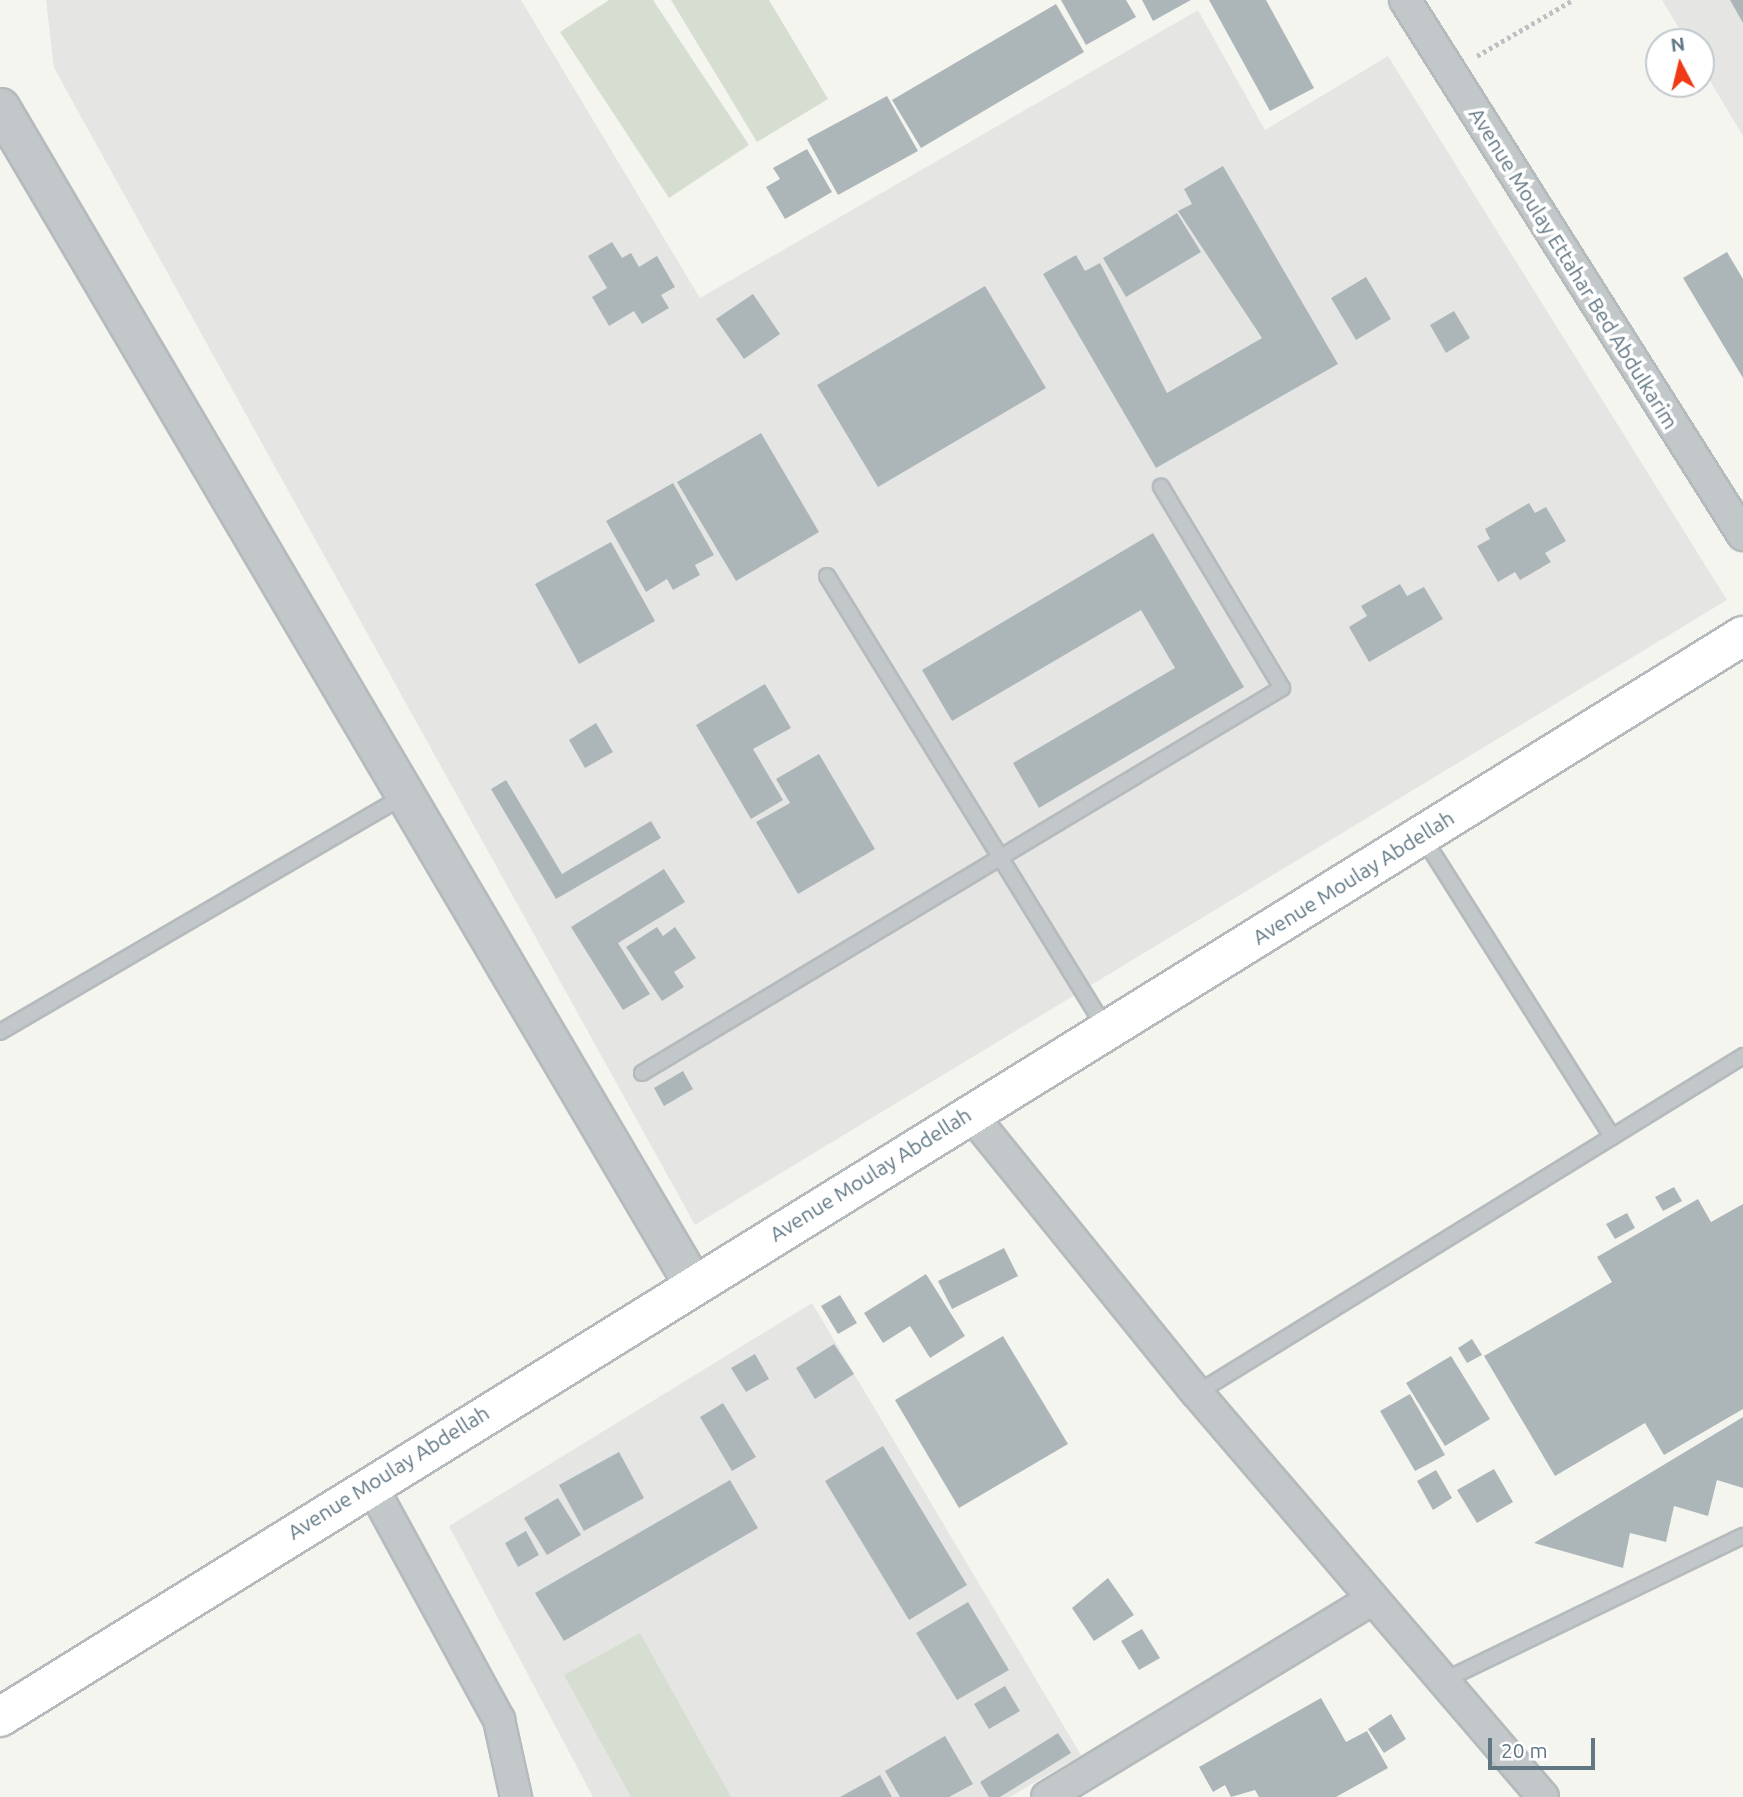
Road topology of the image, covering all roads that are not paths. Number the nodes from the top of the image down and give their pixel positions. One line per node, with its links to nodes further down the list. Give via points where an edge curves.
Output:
1 (1405, 0): 6 (street, Avenue Moulay Ettahar Bed Abdulkarim)
2 (0, 107): 4 (street)
3 (0, 156): 4 (street)
4 (37, 180): 9 (street)
5 (1161, 487): 11 (lane, via 1282,688)
6 (1743, 535)
7 (827, 576): 11 (lane)
8 (1743, 636): 10 (main road, Avenue Moulay Abdellah)
9 (407, 794): 13 (lane); 18 (street)
10 (1421, 835): 12 (main road, Avenue Moulay Abdellah); 17 (lane)
11 (1001, 859): 12 (lane); 15 (lane)
12 (1106, 1029): 16 (main road, Avenue Moulay Abdellah)
13 (0, 1032)
14 (1743, 1056): 17 (lane)
15 (642, 1073)
16 (970, 1113): 18 (main road, Avenue Moulay Abdellah); 19 (street)
17 (1612, 1137): 19 (lane)
18 (693, 1284): 20 (main road, Avenue Moulay Abdellah)
19 (1197, 1393): 22 (street)
20 (370, 1483): 24 (main road, Avenue Moulay Abdellah); 26 (street, via 499,1720)
21 (1743, 1536): 23 (lane)
22 (1373, 1599): 23 (street); 27 (street)
23 (1445, 1680): 25 (street)
24 (0, 1717)
25 (1520, 1767): 28 (street); 29 (street)
26 (516, 1797)
27 (1047, 1797)
28 (1519, 1797)
29 (1543, 1797)

